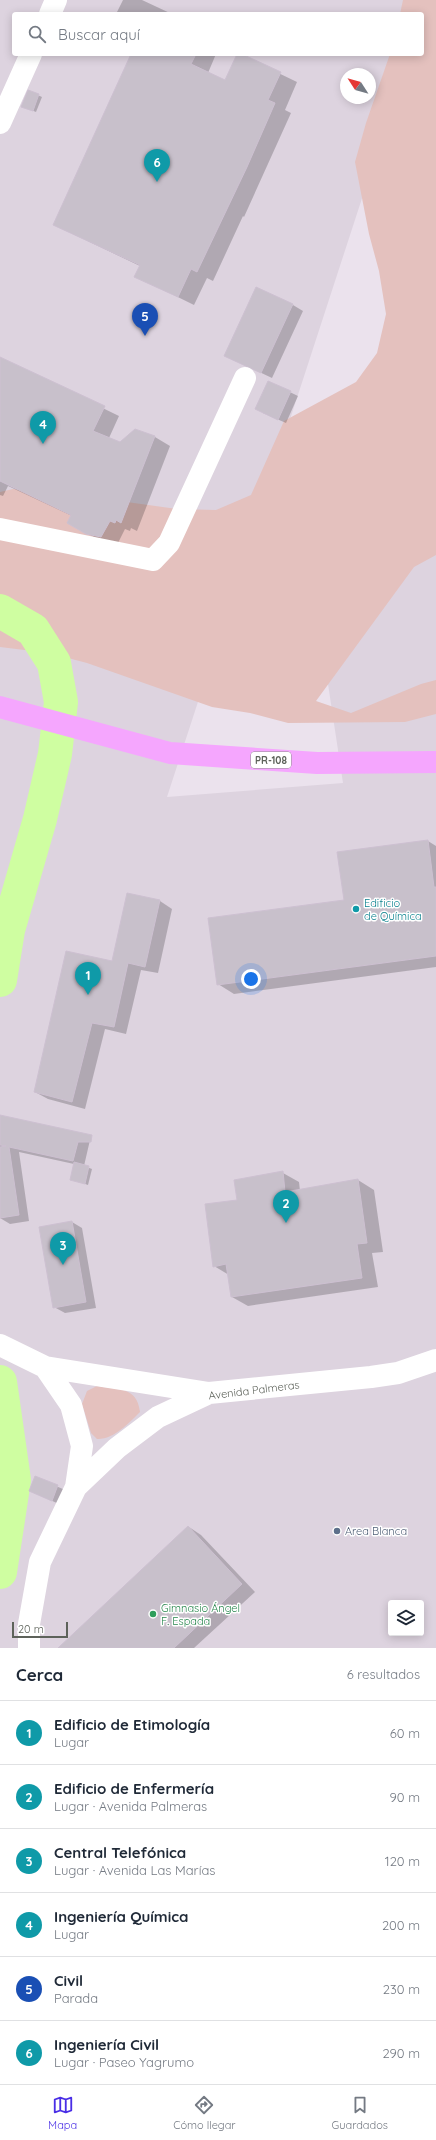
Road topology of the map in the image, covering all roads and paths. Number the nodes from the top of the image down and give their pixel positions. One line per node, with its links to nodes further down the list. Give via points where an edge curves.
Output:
1 (56, 0): 2 (street)
2 (51, 12)
3 (30, 56): 4 (street)
4 (0, 123)
5 (245, 378): 6 (street, via 169,543 152,560)
6 (0, 529)
7 (10, 711): 8 (main road, PR-108, via 170,753 317,763)
8 (436, 762)
9 (8, 1349): 11 (street)
10 (436, 1360): 12 (street, Avenida Palmeras, via 398,1373 371,1377)
11 (45, 1367): 12 (street); 13 (street, Avenida Palmeras, via 71,1405 82,1446)
12 (209, 1393): 13 (street, Avenida Palmeras, via 158,1417 117,1448)
13 (76, 1487): 14 (street, Avenida Palmeras, via 40,1562 29,1624)
14 (29, 1648)

